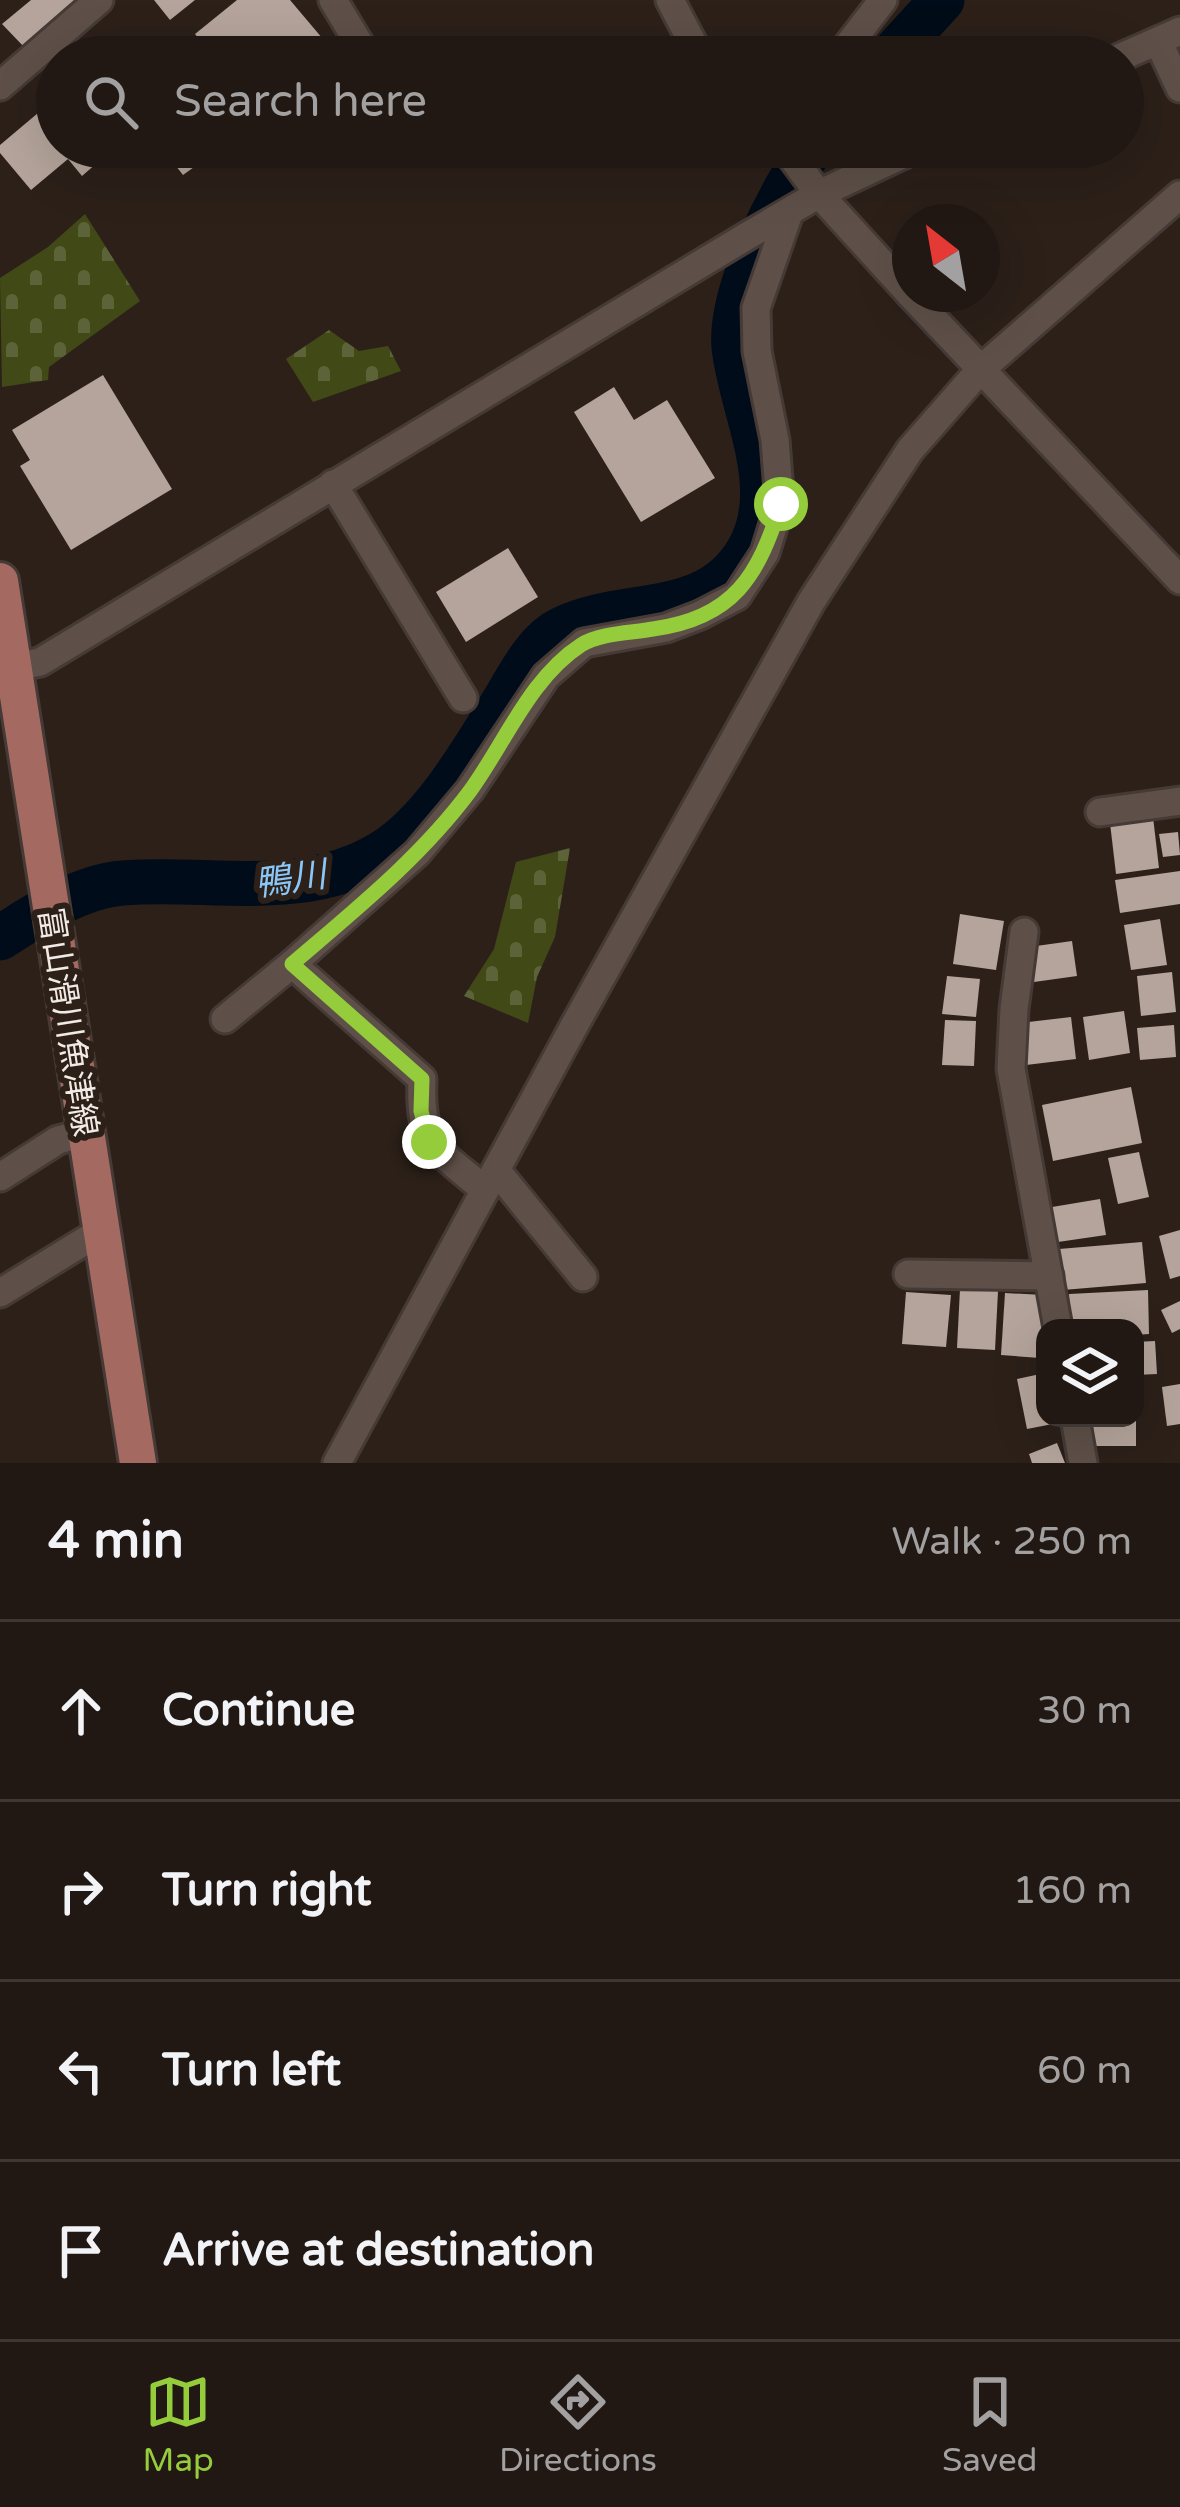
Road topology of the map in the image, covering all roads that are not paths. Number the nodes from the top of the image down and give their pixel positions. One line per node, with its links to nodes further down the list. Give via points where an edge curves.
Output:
1 (99, 0): 5 (street)
2 (333, 0): 6 (street)
3 (670, 0): 7 (street)
4 (883, 0): 8 (street)
5 (58, 36)
6 (355, 36)
7 (689, 36)
8 (855, 36)
9 (1169, 36): 12 (street)
10 (36, 55): 11 (street)
11 (0, 86)
12 (1180, 88)
13 (799, 168): 15 (street)
14 (858, 168): 15 (street)
15 (811, 184): 17 (street); 18 (street)
16 (1180, 195): 20 (street)
17 (785, 215): 21 (street); 29 (street, via 756,308 781,504 756,568 737,596 700,615 584,643 546,676 417,854)
18 (892, 274)
19 (927, 312): 20 (street)
20 (980, 370): 22 (street); 33 (street, via 910,450 811,602)
21 (333, 484): 24 (street, via 40,662); 25 (street)
22 (1180, 580)
23 (0, 581): 24 (main road, 富山滑川魚津線)
24 (7, 669): 31 (main road, 富山滑川魚津線)
25 (463, 698)
26 (1180, 801): 27 (street)
27 (1100, 812)
28 (1024, 932): 37 (street, via 1011,1069)
29 (292, 964): 30 (street); 33 (street, via 422,1079 429,1142)
30 (225, 1019)
31 (86, 1133): 32 (street, via 58,1140); 34 (main road, 富山滑川魚津線)
32 (0, 1177)
33 (491, 1180): 36 (street); 41 (street)
34 (101, 1231): 38 (street); 42 (main road, 富山滑川魚津線)
35 (908, 1274): 37 (street)
36 (583, 1276)
37 (1049, 1276): 39 (street)
38 (0, 1293)
39 (1056, 1319)
40 (1077, 1427): 43 (street)
41 (341, 1461)
42 (138, 1463)
43 (1083, 1463)

